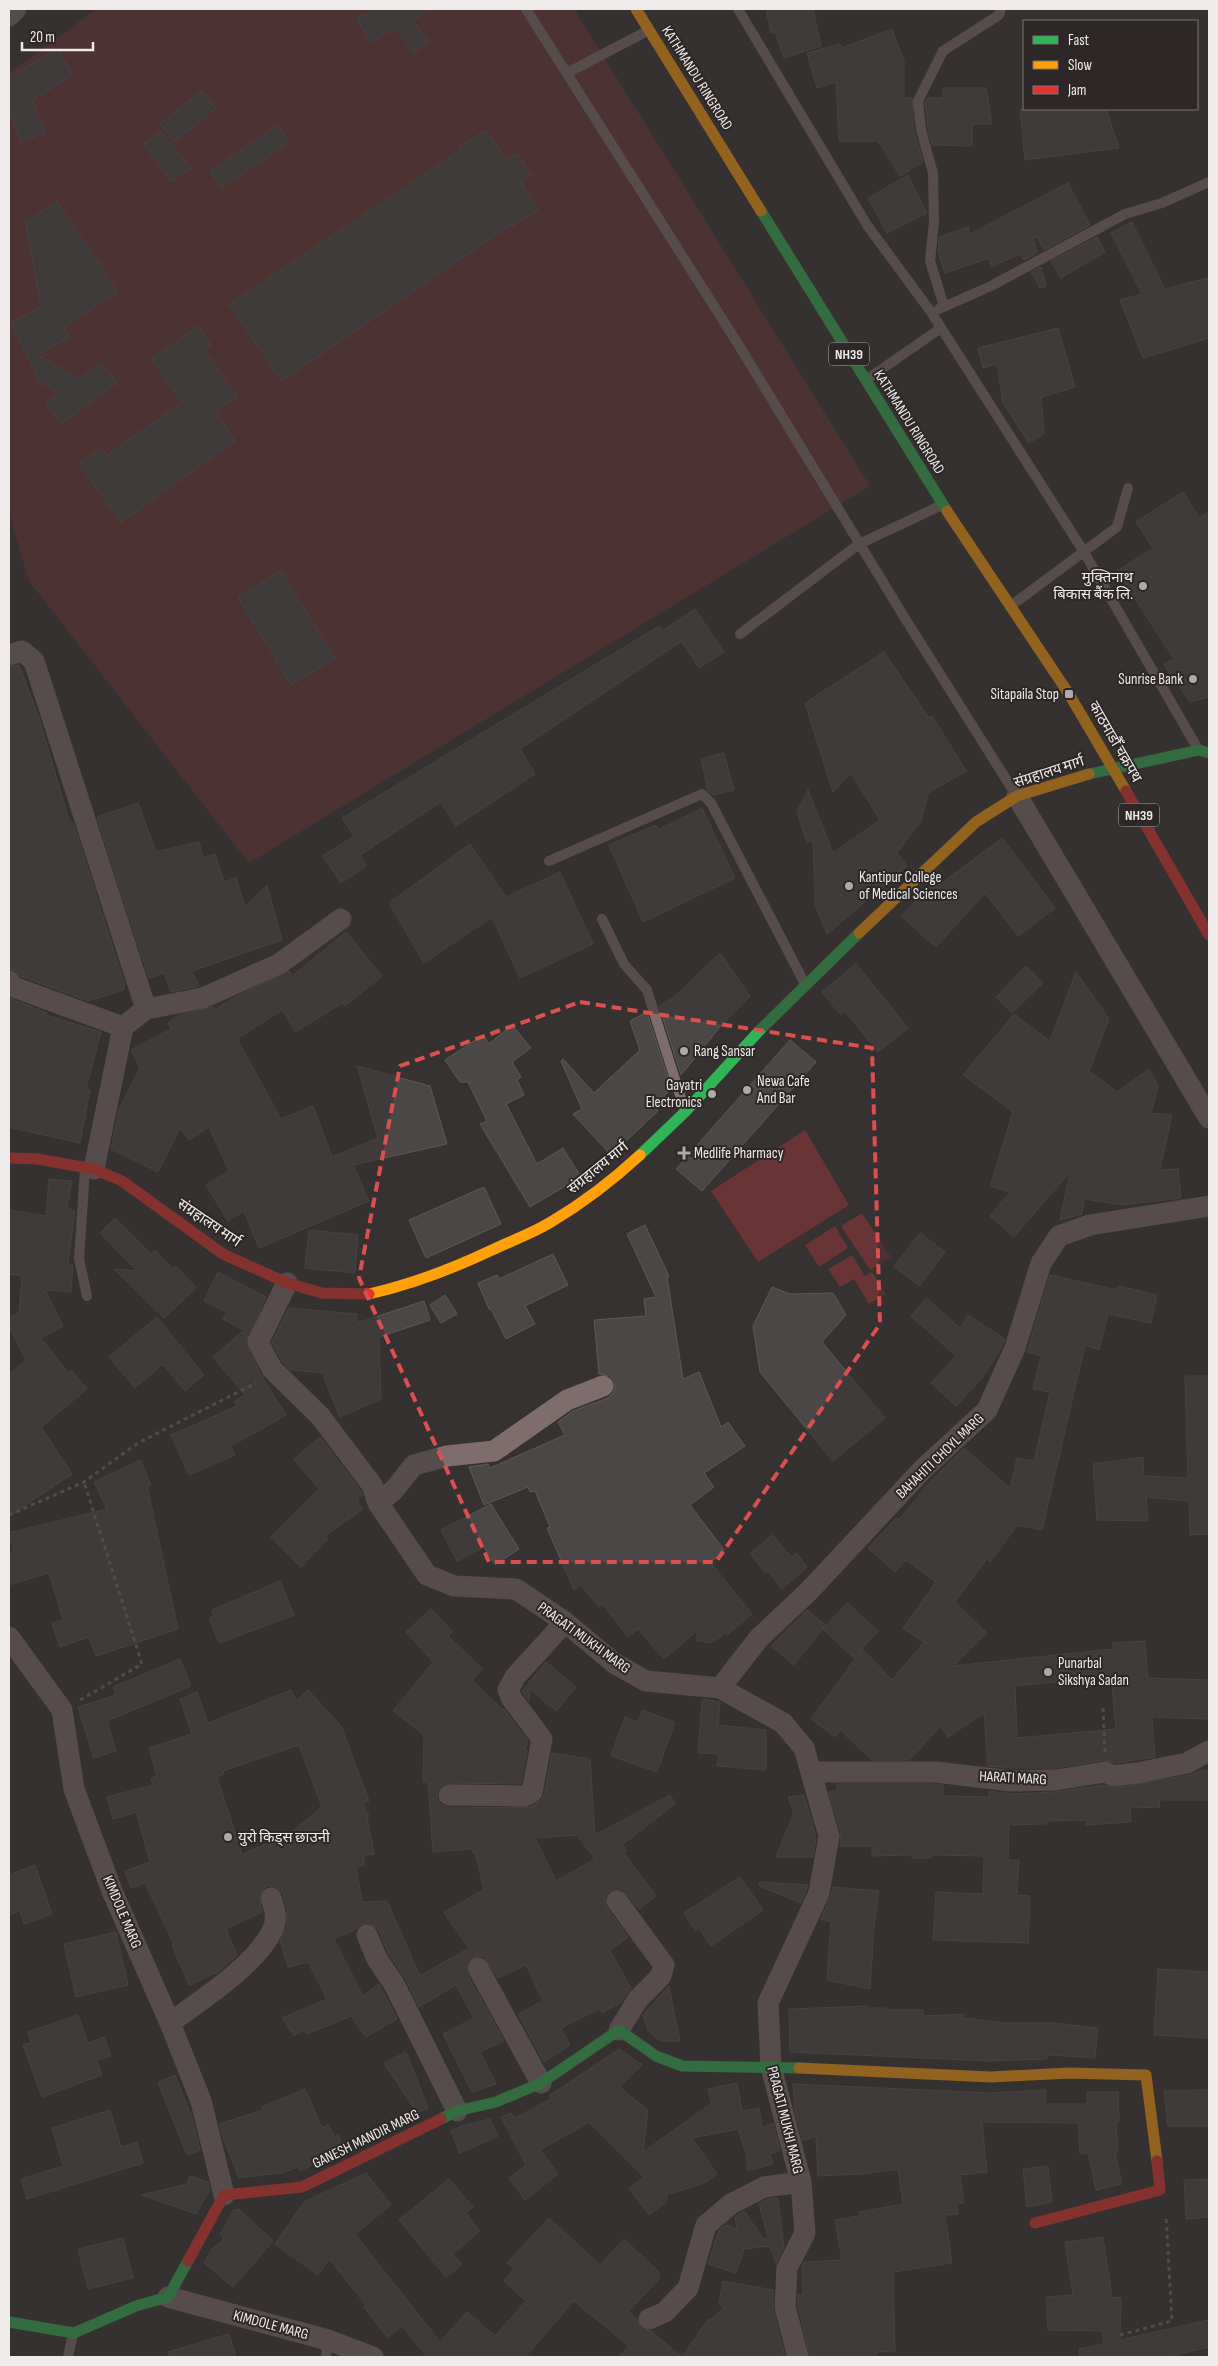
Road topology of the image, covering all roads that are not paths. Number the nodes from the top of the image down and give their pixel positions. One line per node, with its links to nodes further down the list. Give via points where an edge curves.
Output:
1 (16, 9): 6 (street)
2 (526, 9): 8 (lane)
3 (636, 9): 7 (main road, KATHMANDU RINGROAD / NH39)
4 (738, 9): 11 (lane, via 867,225)
5 (1001, 9): 10 (lane, via 999,15 943,51 918,101 921,130 933,173 934,222 930,261)
6 (9, 16)
7 (649, 29): 8 (lane); 13 (main road, KATHMANDU RINGROAD / NH39)
8 (566, 73): 16 (lane, via 738,344)
9 (1209, 182): 10 (lane, via 1125,214 991,286)
10 (944, 306): 11 (lane)
11 (931, 312): 12 (lane)
12 (941, 328): 13 (lane); 17 (lane)
13 (866, 381): 15 (main road, KATHMANDU RINGROAD / NH39)
14 (1128, 488): 17 (lane, via 1117,527)
15 (942, 505): 16 (lane); 18 (main road, KATHMANDU RINGROAD / NH39)
16 (859, 544): 19 (lane); 24 (lane)
17 (1084, 552): 18 (lane); 22 (lane)
18 (1011, 606): 21 (main road, KATHMANDU RINGROAD / NH39)
19 (740, 634)
20 (9, 655): 31 (street, via 22,651 34,660)
21 (1069, 694): 23 (main road, काठमाडाैँ चक्रपथ / NH39)
22 (1207, 753): 23 (main road, संग्रहालय मार्ग)
23 (1113, 768): 24 (main road, संग्रहालय मार्ग); 28 (main road, काठमाडाैँ चक्रपथ / NH39)
24 (1017, 796): 30 (main road, संग्रहालय मार्ग, via 976,822); 34 (street)
25 (549, 861): 30 (lane, via 702,794 711,803)
26 (602, 918): 33 (lane, via 624,964 647,990)
27 (341, 919): 31 (street, via 279,964 203,998)
28 (1209, 936)
29 (9, 981): 32 (street, via 11,986)
30 (806, 985): 33 (main road, संग्रहालय मार्ग)
31 (146, 1009): 32 (street)
32 (123, 1027): 36 (street)
33 (685, 1112): 38 (main road, संग्रहालय मार्ग, via 586,1200 550,1223 442,1273 368,1294 322,1293)
34 (1209, 1118)
35 (9, 1158): 36 (main road, संग्रहालय मार्ग)
36 (89, 1168): 38 (main road, संग्रहालय मार्ग, via 122,1182 149,1199 223,1254); 39 (lane, via 79,1259)
37 (1209, 1206): 44 (street, BAHAHITI CHOYL MARG, via 1090,1225 1059,1236 1042,1263 1015,1348 988,1410 923,1469 808,1592 760,1638)
38 (287, 1283): 41 (street, PRAGATI MUKHI MARG, via 258,1342 272,1370 320,1416 372,1485)
39 (87, 1296)
40 (603, 1386): 41 (street, via 568,1400 494,1452 447,1456 414,1465 394,1490)
41 (378, 1503): 42 (street, PRAGATI MUKHI MARG, via 427,1575 454,1586 516,1589)
42 (565, 1622): 44 (street, PRAGATI MUKHI MARG, via 614,1663 646,1681); 47 (street, via 515,1677 508,1690 542,1739 532,1792 524,1796)
43 (9, 1637): 52 (street, KIMDOLE MARG, via 62,1710 74,1788 112,1891)
44 (720, 1688): 46 (street, PRAGATI MUKHI MARG, via 783,1723 804,1748)
45 (1209, 1751): 46 (street, HARATI MARG, via 1187,1763 1114,1776 1105,1772 1056,1780 1011,1781 936,1772)
46 (811, 1772): 54 (street, PRAGATI MUKHI MARG, via 829,1836 819,1893 768,2003)
47 (448, 1795)
48 (271, 1898): 52 (street, via 276,1912 273,1930 255,1957)
49 (616, 1901): 53 (street, via 664,1965 661,1976 638,1999)
50 (367, 1935): 56 (street)
51 (478, 1968): 55 (street)
52 (170, 2023): 58 (street, KIMDOLE MARG, via 201,2101)
53 (619, 2030): 54 (main road, via 656,2056 682,2066); 55 (main road, GANESH MANDIR MARG)
54 (771, 2067): 57 (street, PRAGATI MUKHI MARG); 59 (main road, via 991,2077 1069,2073 1146,2075 1160,2190)
55 (542, 2083): 56 (main road, GANESH MANDIR MARG, via 496,2102)
56 (457, 2111): 58 (main road, GANESH MANDIR MARG, via 302,2187)
57 (801, 2182): 61 (street, via 764,2187 731,2204 706,2225 688,2288 665,2312); 67 (street, PRAGATI MUKHI MARG, via 805,2233 787,2268 785,2307)
58 (224, 2196): 60 (main road)
59 (1035, 2223)
60 (168, 2297): 63 (main road, via 136,2306); 64 (street, KIMDOLE MARG)
61 (649, 2319)
62 (9, 2322): 63 (main road)
63 (74, 2333): 65 (lane)
64 (327, 2349): 66 (street, KIMDOLE MARG)
65 (68, 2357)
66 (373, 2357)
67 (798, 2357)

